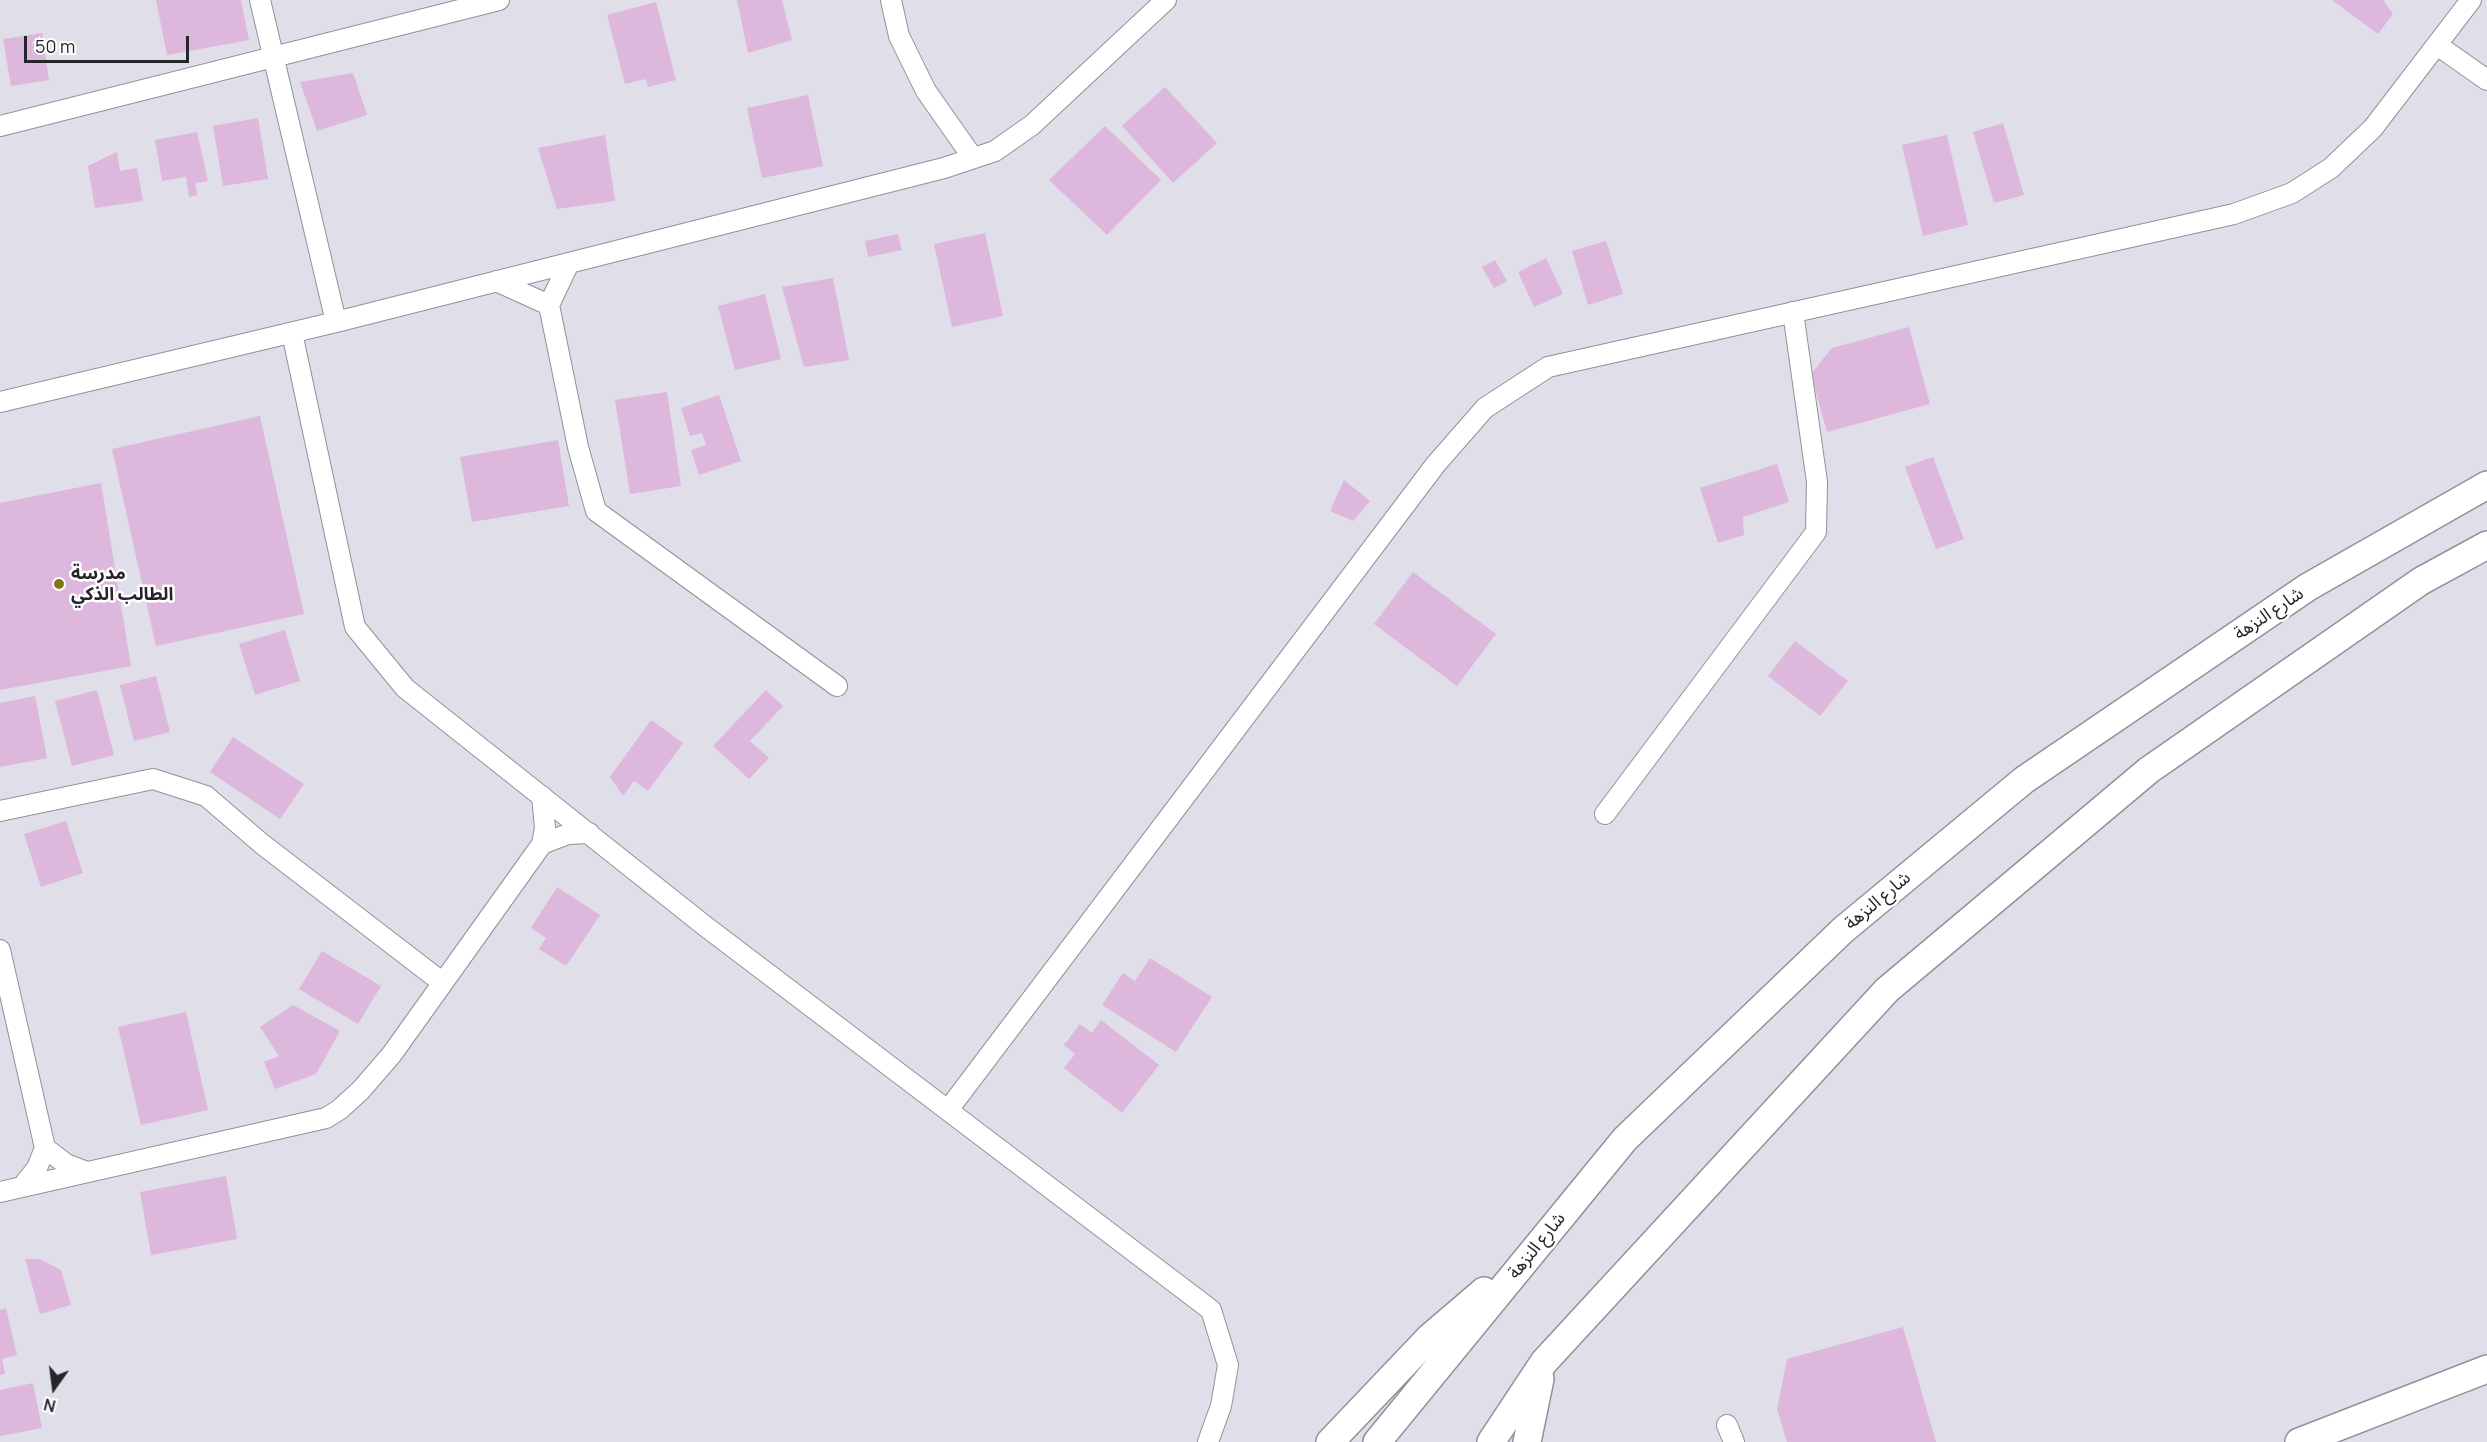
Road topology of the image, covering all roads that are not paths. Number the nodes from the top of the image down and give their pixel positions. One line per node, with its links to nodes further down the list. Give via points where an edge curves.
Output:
1 (260, 0): 7 (street)
2 (499, 0): 7 (street)
3 (891, 0): 10 (street, via 899,36 926,91)
4 (1166, 0): 10 (street, via 1032,125 995,150)
5 (2470, 0): 6 (street)
6 (2437, 45): 8 (street); 14 (street, via 2373,128 2331,168 2292,193 2234,214)
7 (273, 56): 9 (street); 15 (street)
8 (2487, 80)
9 (0, 126)
10 (973, 158): 11 (street)
11 (569, 263): 12 (street); 13 (street)
12 (496, 281): 13 (street); 15 (street)
13 (549, 305): 20 (street, via 578,447 596,511)
14 (1793, 312): 23 (street, via 1817,482 1816,532); 28 (street, via 1548,367 1485,408 1436,464)
15 (336, 322): 16 (street)
16 (292, 333): 17 (street); 21 (street, via 355,627 405,688)
17 (0, 402)
18 (2487, 485): 33 (main road, شارع النزهة, via 2308,587 2024,780 1843,930 1633,1131)
19 (2487, 545): 34 (main road, via 2421,581 2149,770 1887,990)
20 (837, 686)
21 (542, 796): 24 (street); 25 (street)
22 (0, 811): 27 (street, via 153,779 206,796)
23 (1605, 814)
24 (589, 833): 25 (street, via 568,834); 28 (street)
25 (543, 844): 27 (street)
26 (0, 950): 29 (street)
27 (443, 983): 30 (street, via 379,1070 326,1118)
28 (948, 1110): 36 (street, via 1211,1311 1228,1365 1221,1406)
29 (45, 1148): 30 (street, via 66,1164); 31 (street, via 37,1168)
30 (87, 1172): 31 (street)
31 (22, 1187): 32 (street)
32 (0, 1192)
33 (1536, 1247): 37 (main road, via 1429,1338); 38 (main road, شارع النزهة)
34 (1544, 1362): 39 (main road); 40 (main road)
35 (2487, 1370): 41 (main road)
36 (1208, 1442)
37 (1330, 1442)
38 (1377, 1442)
39 (1491, 1442)
40 (1527, 1442)
41 (2299, 1442)

